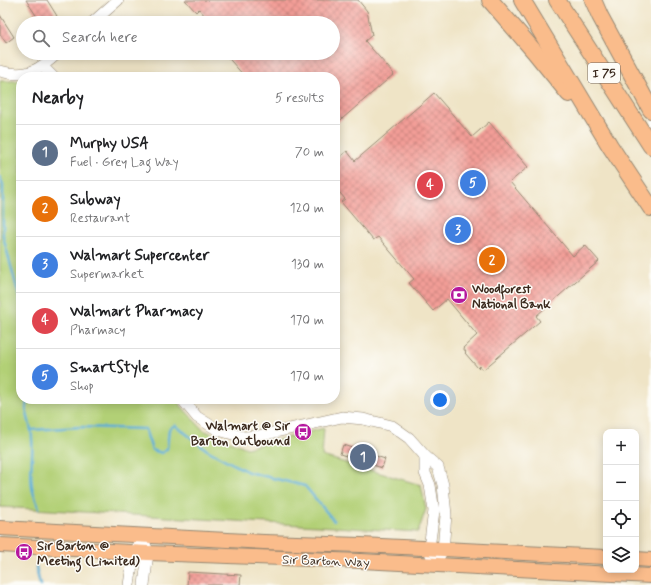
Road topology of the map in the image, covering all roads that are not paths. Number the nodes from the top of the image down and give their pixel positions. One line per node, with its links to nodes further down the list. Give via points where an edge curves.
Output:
1 (118, 0): 6 (street)
2 (490, 0): 14 (highway)
3 (522, 0): 14 (highway, I 75)
4 (557, 0): 15 (highway, I 75)
5 (593, 0): 13 (highway)
6 (100, 16)
7 (50, 60): 8 (street)
8 (43, 67): 10 (street); 11 (street)
9 (0, 71): 12 (street)
10 (31, 72)
11 (48, 72)
12 (16, 74)
13 (651, 110)
14 (610, 146): 16 (highway, I 75)
15 (651, 146)
16 (651, 208)
17 (186, 404): 18 (street, via 197,417 218,430 244,437 342,417 371,420 392,426 409,438)
18 (425, 456): 22 (street, via 425,472 434,511); 23 (street, via 438,467 443,485 446,515)
19 (0, 528): 20 (main road, Sir Barton Way)
20 (143, 535): 22 (main road, Sir Barton Way); 24 (street)
21 (0, 544): 24 (main road, Sir Barton Way)
22 (428, 548): 23 (main road, Sir Barton Way); 28 (street)
23 (443, 550): 25 (main road, Sir Barton Way); 28 (street)
24 (141, 552): 28 (main road, Sir Barton Way); 30 (street); 31 (street)
25 (603, 557)
26 (639, 559): 27 (main road)
27 (651, 560)
28 (434, 565): 29 (main road, Sir Barton Way)
29 (651, 576)
30 (129, 585)
31 (144, 585)

